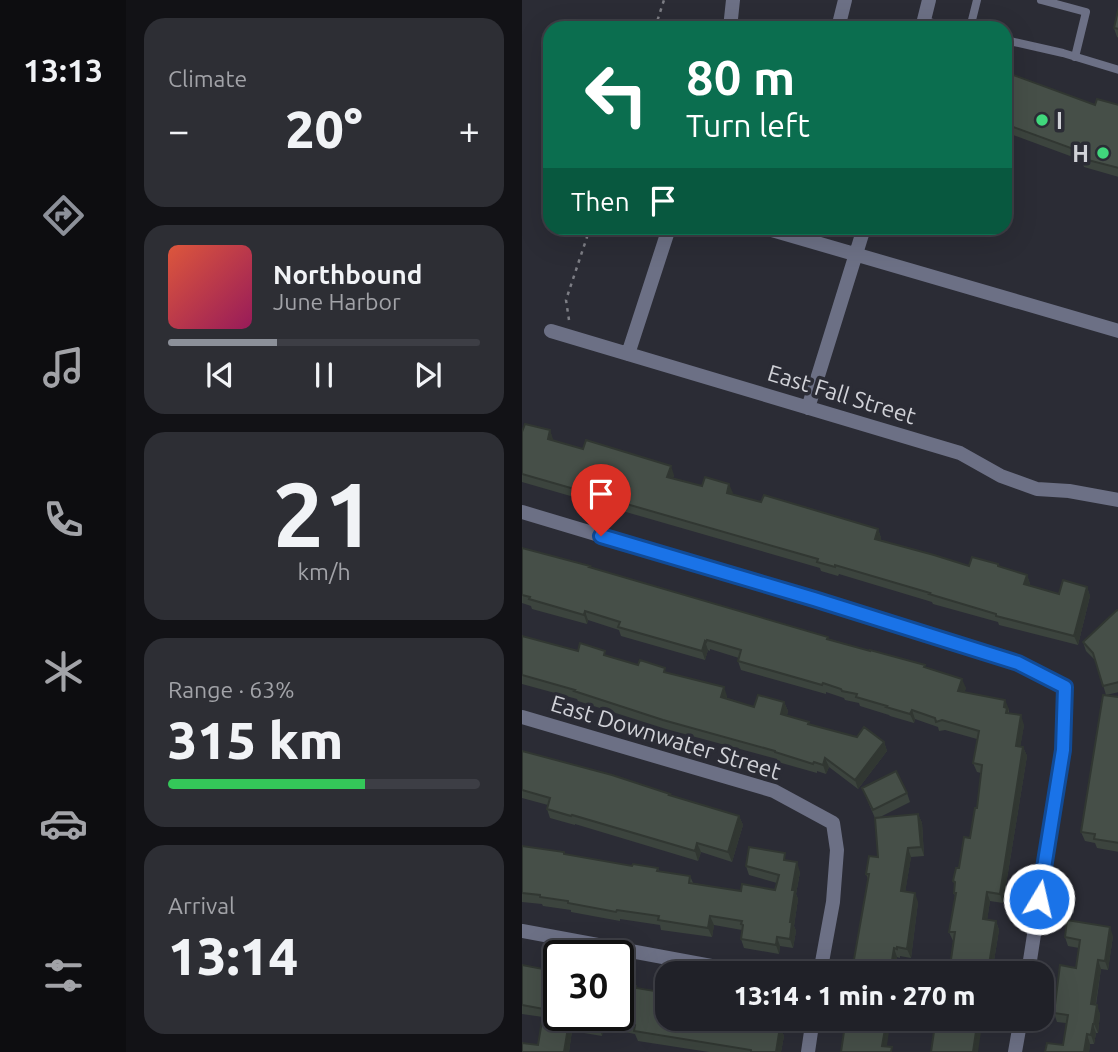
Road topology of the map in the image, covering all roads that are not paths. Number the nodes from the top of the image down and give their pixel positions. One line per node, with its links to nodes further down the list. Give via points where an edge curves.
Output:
1 (733, 0): 6 (street)
2 (845, 0): 7 (street)
3 (929, 0): 8 (street)
4 (977, 0): 9 (lane)
5 (1041, 0): 11 (lane, via 1086,12)
6 (731, 21)
7 (840, 21)
8 (924, 21)
9 (972, 21)
10 (1012, 42): 11 (lane)
11 (1074, 57): 12 (lane)
12 (1119, 70)
13 (667, 235): 19 (street)
14 (789, 235): 16 (street)
15 (861, 235): 16 (street)
16 (854, 254): 18 (street); 20 (street)
17 (551, 331): 19 (street, East Fall Street)
18 (1119, 331)
19 (628, 355): 20 (street, East Fall Street)
20 (808, 408): 21 (street, East Fall Street, via 960,453 1036,489)
21 (1119, 500)
22 (522, 512): 27 (street, via 1018,663 1065,687 1063,750)
23 (522, 717): 26 (street, East Downwater Street, via 774,791 833,823 833,902)
24 (522, 932): 25 (street)
25 (683, 961)
26 (822, 961)
27 (1030, 961)
28 (811, 1031): 30 (street)
29 (1019, 1031): 31 (street)
30 (808, 1052)
31 (1015, 1052)

